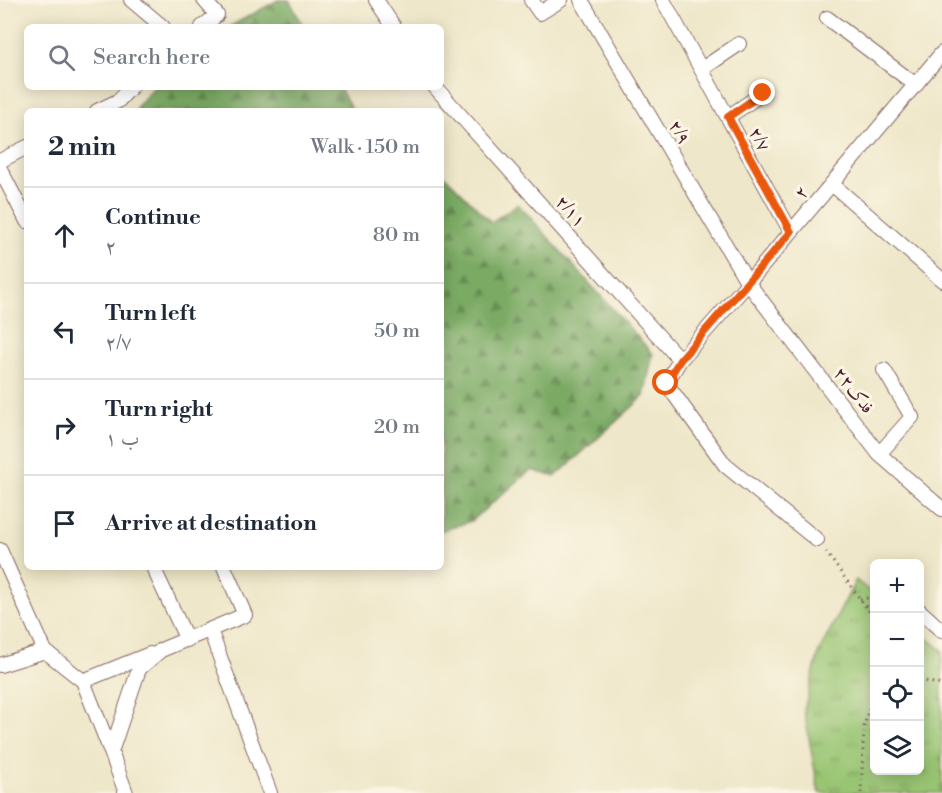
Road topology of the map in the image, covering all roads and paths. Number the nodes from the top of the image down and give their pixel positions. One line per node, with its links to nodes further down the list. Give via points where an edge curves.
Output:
1 (131, 0): 9 (street)
2 (204, 0): 10 (street, via 217,15)
3 (376, 0): 11 (street)
4 (531, 0): 5 (street, via 540,14)
5 (561, 0)
6 (581, 0): 28 (street, ۲/۹)
7 (663, 0): 14 (street, ۲/۷)
8 (827, 18): 15 (street)
9 (159, 24)
10 (206, 24)
11 (392, 24)
12 (739, 44): 14 (street)
13 (942, 53): 15 (street, ۲)
14 (702, 69): 20 (street, ۲/۷)
15 (916, 85): 24 (street, ۲)
16 (129, 90): 19 (street)
17 (438, 90): 29 (street, ۲/۱۱)
18 (763, 93): 20 (street)
19 (121, 106)
20 (728, 117): 26 (street, ۲/۷)
21 (24, 149): 22 (street)
22 (0, 161)
23 (0, 169): 25 (street)
24 (831, 184): 26 (street, ۲); 27 (street)
25 (24, 215)
26 (791, 232): 28 (street, ۲)
27 (942, 280)
28 (748, 283): 29 (street, ۲); 31 (street, فدک۲۲)
29 (680, 360): 33 (street, ۲, via 666,383 725,465)
30 (884, 370): 31 (street, via 912,417)
31 (879, 454): 32 (street, فدک۲۲)
32 (942, 509)
33 (817, 540): 38 (path)
34 (0, 550): 45 (street)
35 (154, 570): 43 (street)
36 (225, 570): 41 (street, via 245,615)
37 (870, 598): 38 (path)
38 (860, 599): 39 (path)
39 (870, 613)
40 (921, 613): 42 (street)
41 (210, 630): 43 (street); 53 (street)
42 (942, 631)
43 (187, 640): 44 (street)
44 (161, 650): 47 (street); 51 (street, via 139,669)
45 (45, 651): 46 (street); 47 (street)
46 (0, 665)
47 (83, 681): 51 (street)
48 (924, 681): 49 (path)
49 (942, 685)
50 (870, 703): 54 (path, via 864,727)
51 (111, 752): 52 (street)
52 (126, 793)
53 (270, 793)
54 (861, 793)

